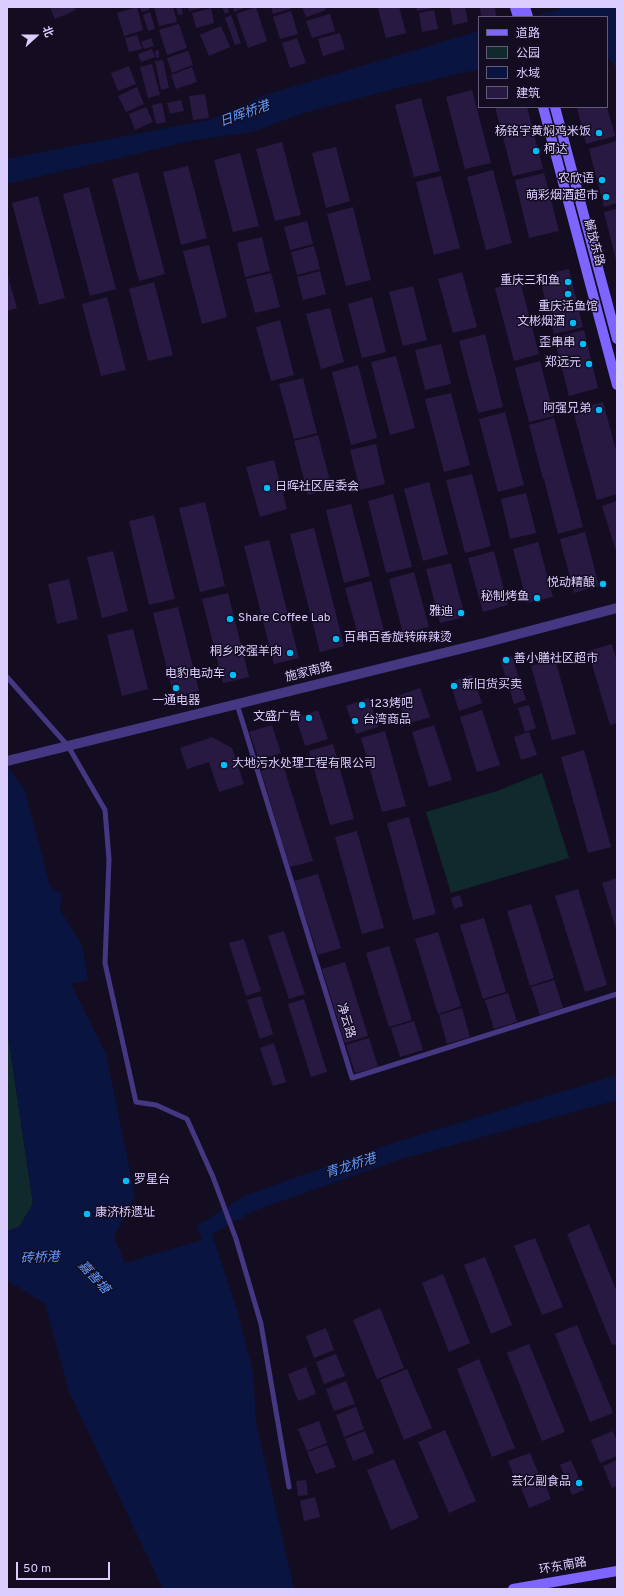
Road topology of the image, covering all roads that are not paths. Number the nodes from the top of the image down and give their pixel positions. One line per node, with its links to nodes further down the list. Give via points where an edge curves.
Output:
1 (543, 108): 4 (main road, 解放东路)
2 (555, 108): 3 (main road, 解放东路)
3 (617, 339)
4 (617, 385)
5 (617, 608): 7 (street, 施家南路)
6 (7, 677): 8 (lane)
7 (237, 704): 8 (street, 施家南路); 10 (lane, 净云路, via 352,1078)
8 (68, 746): 9 (street, 施家南路); 11 (lane, via 105,810 109,859 105,963 136,1102 156,1105 188,1119 213,1177 236,1239 261,1324)
9 (7, 760)
10 (617, 994)
11 (289, 1487)
12 (617, 1571): 13 (main road, 环东南路)
13 (512, 1589)

